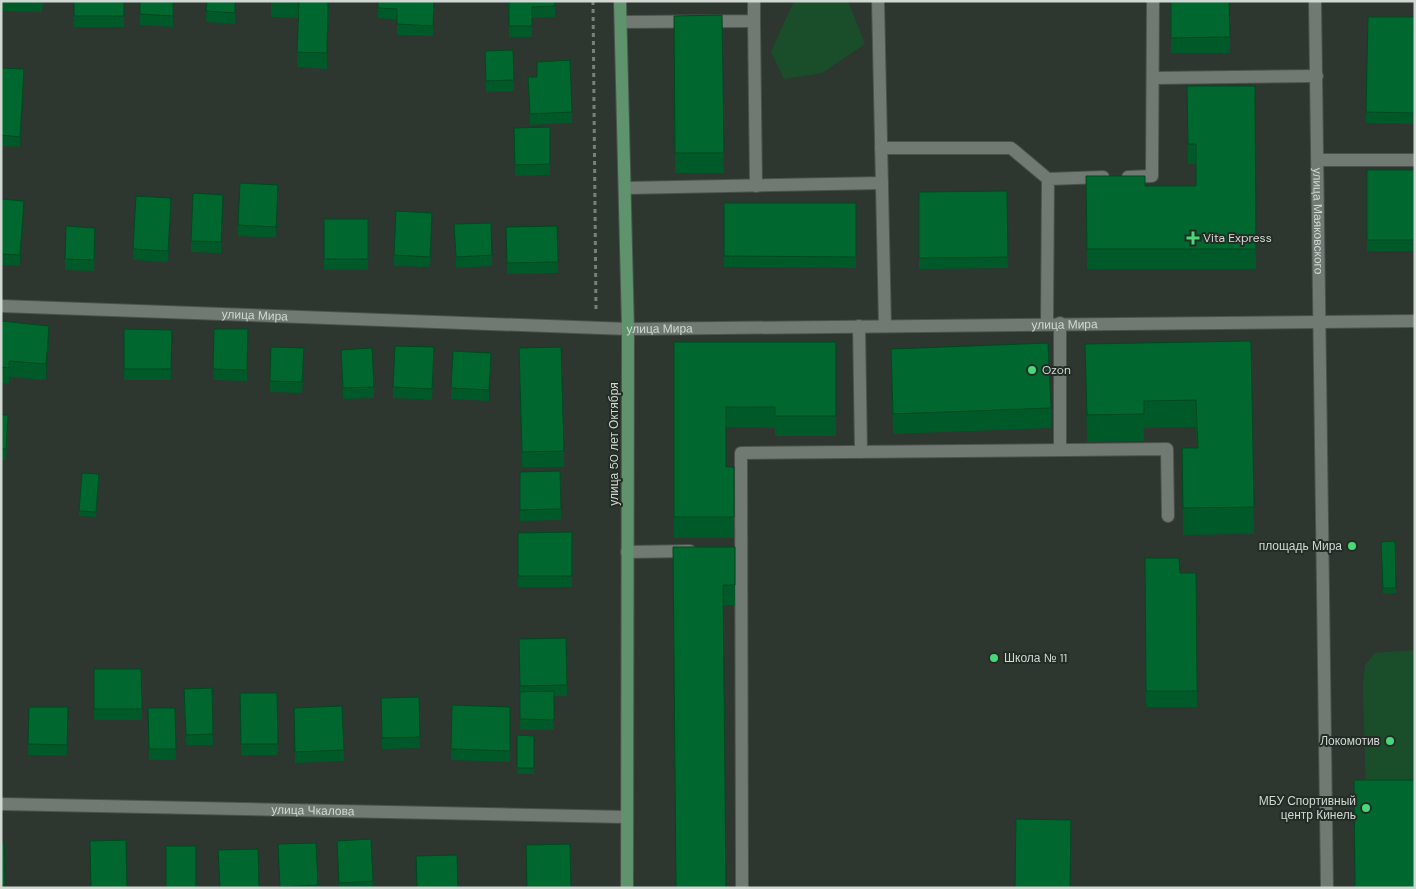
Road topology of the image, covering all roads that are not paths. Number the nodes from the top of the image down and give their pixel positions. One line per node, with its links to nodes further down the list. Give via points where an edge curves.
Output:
1 (620, 1): 7 (main road, улица 50 лет Октября)
2 (754, 1): 6 (street)
3 (878, 1): 10 (street)
4 (1153, 1): 9 (street)
5 (1315, 1): 8 (street, улица Маяковского)
6 (754, 21): 7 (street); 15 (street)
7 (621, 22): 16 (main road, улица 50 лет Октября)
8 (1317, 76): 9 (street); 11 (street, улица Маяковского)
9 (1154, 78): 13 (street, via 1152,176)
10 (881, 148): 13 (street, via 1011,148); 14 (street)
11 (1318, 160): 12 (street); 18 (street, улица Маяковского)
12 (1415, 160)
13 (1048, 179): 20 (street)
14 (882, 182): 15 (street); 22 (street)
15 (756, 186): 16 (street)
16 (626, 188): 23 (main road, улица 50 лет Октября)
17 (1, 306): 23 (street, улица Мира)
18 (1319, 320): 19 (street, улица Мира); 20 (street, улица Мира); 33 (street, улица Маяковского)
19 (1415, 321)
20 (1054, 324): 22 (street, улица Мира); 24 (street)
21 (859, 326): 22 (street, улица Мира); 23 (street, улица Мира); 25 (street)
22 (885, 326)
23 (628, 329): 28 (main road, улица 50 лет Октября)
24 (1060, 450): 25 (street); 26 (street, via 1167,448)
25 (861, 452): 32 (street, via 741,453 737,550)
26 (1168, 516)
27 (704, 551): 28 (street)
28 (628, 552): 30 (main road, улица 50 лет Октября)
29 (1, 804): 30 (street, улица Чкалова)
30 (626, 817): 31 (main road, улица 50 лет Октября)
31 (627, 888)
32 (742, 888)
33 (1327, 888)

